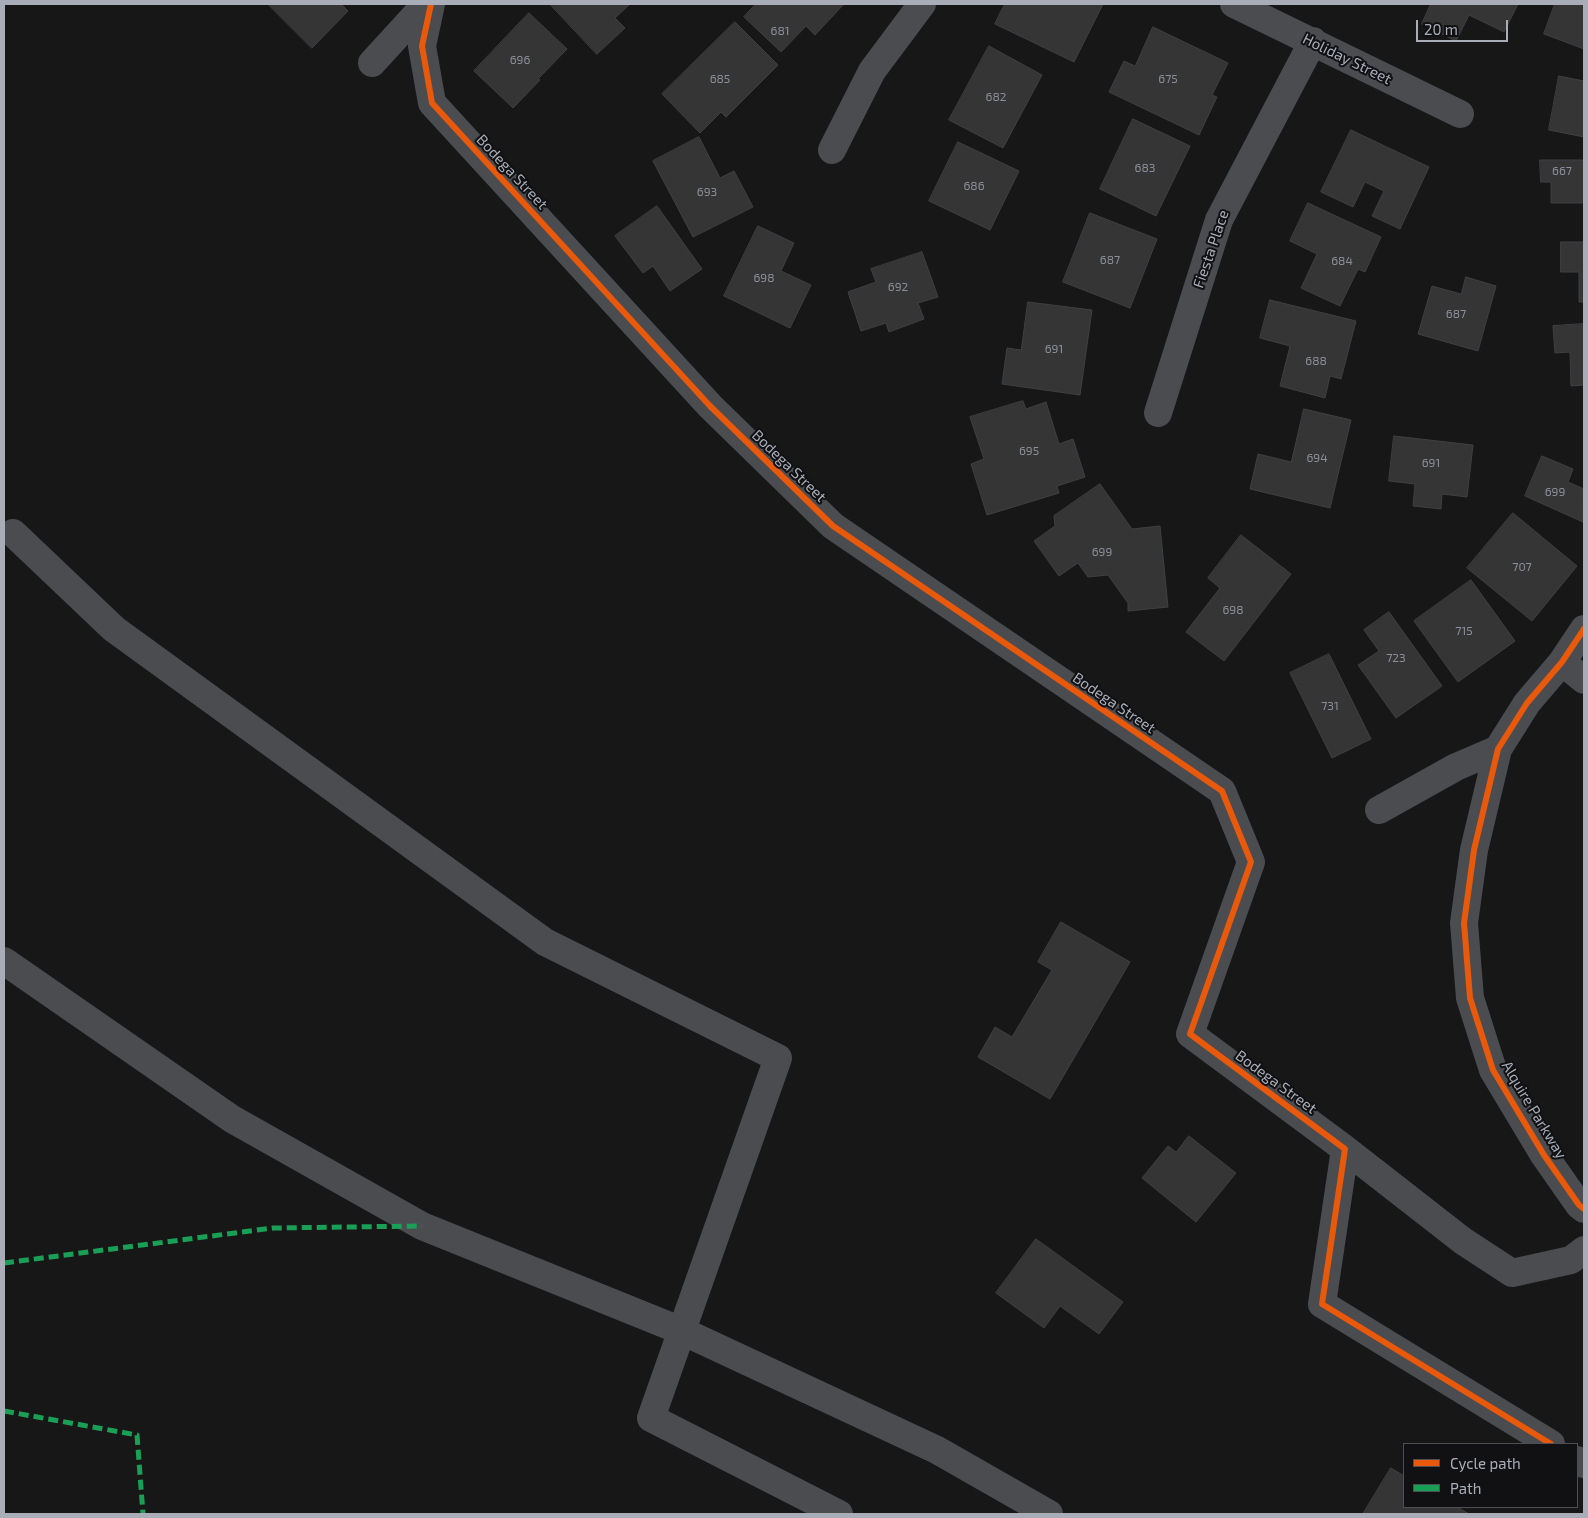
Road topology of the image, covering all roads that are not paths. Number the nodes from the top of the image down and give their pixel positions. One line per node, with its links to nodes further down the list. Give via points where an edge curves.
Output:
1 (426, 4): 6 (street)
2 (431, 4): 17 (street, Bodega Street, via 422,46 432,103 710,406 833,526 1222,791 1251,862 1190,1034)
3 (922, 4): 8 (street, via 872,71)
4 (1234, 4): 5 (street, Holiday Street)
5 (1313, 41): 7 (street, Holiday Street); 9 (street, Fiesta Place, via 1219,220)
6 (372, 63)
7 (1460, 114)
8 (832, 150)
9 (1158, 413)
10 (13, 533): 20 (street, via 114,629 545,942 778,1058)
11 (1584, 629): 12 (street, Alquire Parkway)
12 (1562, 662): 13 (street); 14 (street, Alquire Parkway, via 1528,703)
13 (1584, 680)
14 (1498, 750): 15 (street, via 1456,767); 18 (street, Alquire Parkway, via 1474,850 1464,923 1470,998 1493,1070 1544,1154)
15 (1379, 810)
16 (4, 961): 20 (street, via 232,1120 422,1226)
17 (1346, 1149): 19 (street, via 1463,1241 1512,1273 1571,1260); 21 (street, via 1322,1304)
18 (1584, 1209)
19 (1584, 1250)
20 (682, 1332): 22 (street, via 652,1418); 23 (street, via 936,1450)
21 (1549, 1443)
22 (839, 1514)
23 (1049, 1514)

